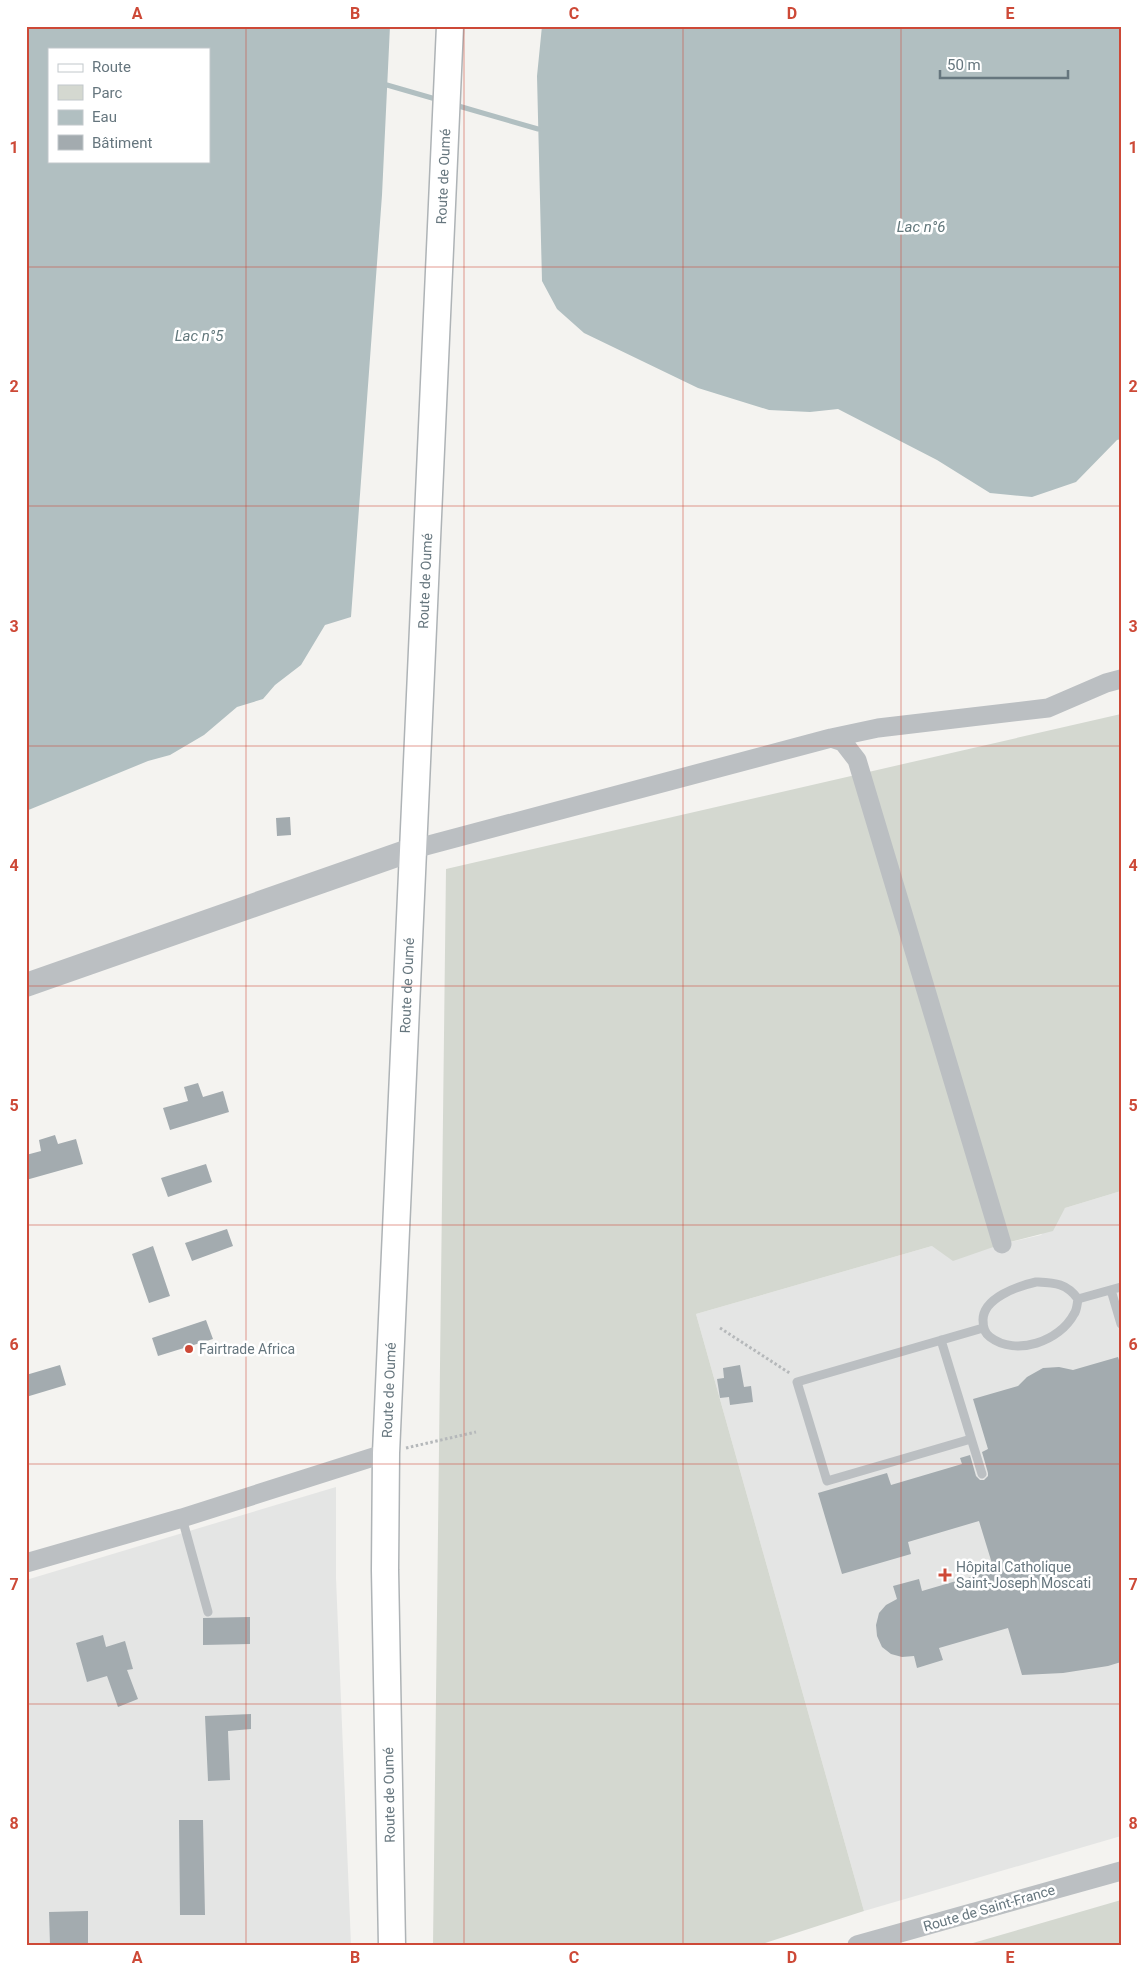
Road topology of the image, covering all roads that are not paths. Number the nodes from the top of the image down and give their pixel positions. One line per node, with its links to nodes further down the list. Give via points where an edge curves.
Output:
1 (450, 26): 4 (main road, Route de Oumé)
2 (1121, 679): 3 (street, via 1048,708 878,728)
3 (831, 738): 4 (street); 6 (street, via 843,742 856,760)
4 (414, 849): 5 (street); 14 (main road, Route de Oumé)
5 (26, 985)
6 (1002, 1244)
7 (1121, 1287): 8 (lane)
8 (1111, 1290): 9 (lane); 10 (lane)
9 (1078, 1300): 11 (lane, via 1076,1313 1066,1326 1050,1338 1036,1343 1004,1344 989,1337); 11 (lane, via 1070,1289 1053,1283 1018,1286 992,1302 983,1315)
10 (1121, 1324)
11 (983, 1328): 12 (lane)
12 (941, 1340): 13 (lane); 13 (lane, via 797,1382 827,1481)
13 (971, 1439): 15 (lane)
14 (386, 1453): 16 (street); 20 (main road, Route de Oumé)
15 (982, 1474)
16 (182, 1518): 17 (street); 18 (lane)
17 (26, 1563)
18 (208, 1612)
19 (1121, 1871): 21 (street, Route de Saint-France)
20 (392, 1945)
21 (857, 1945)

